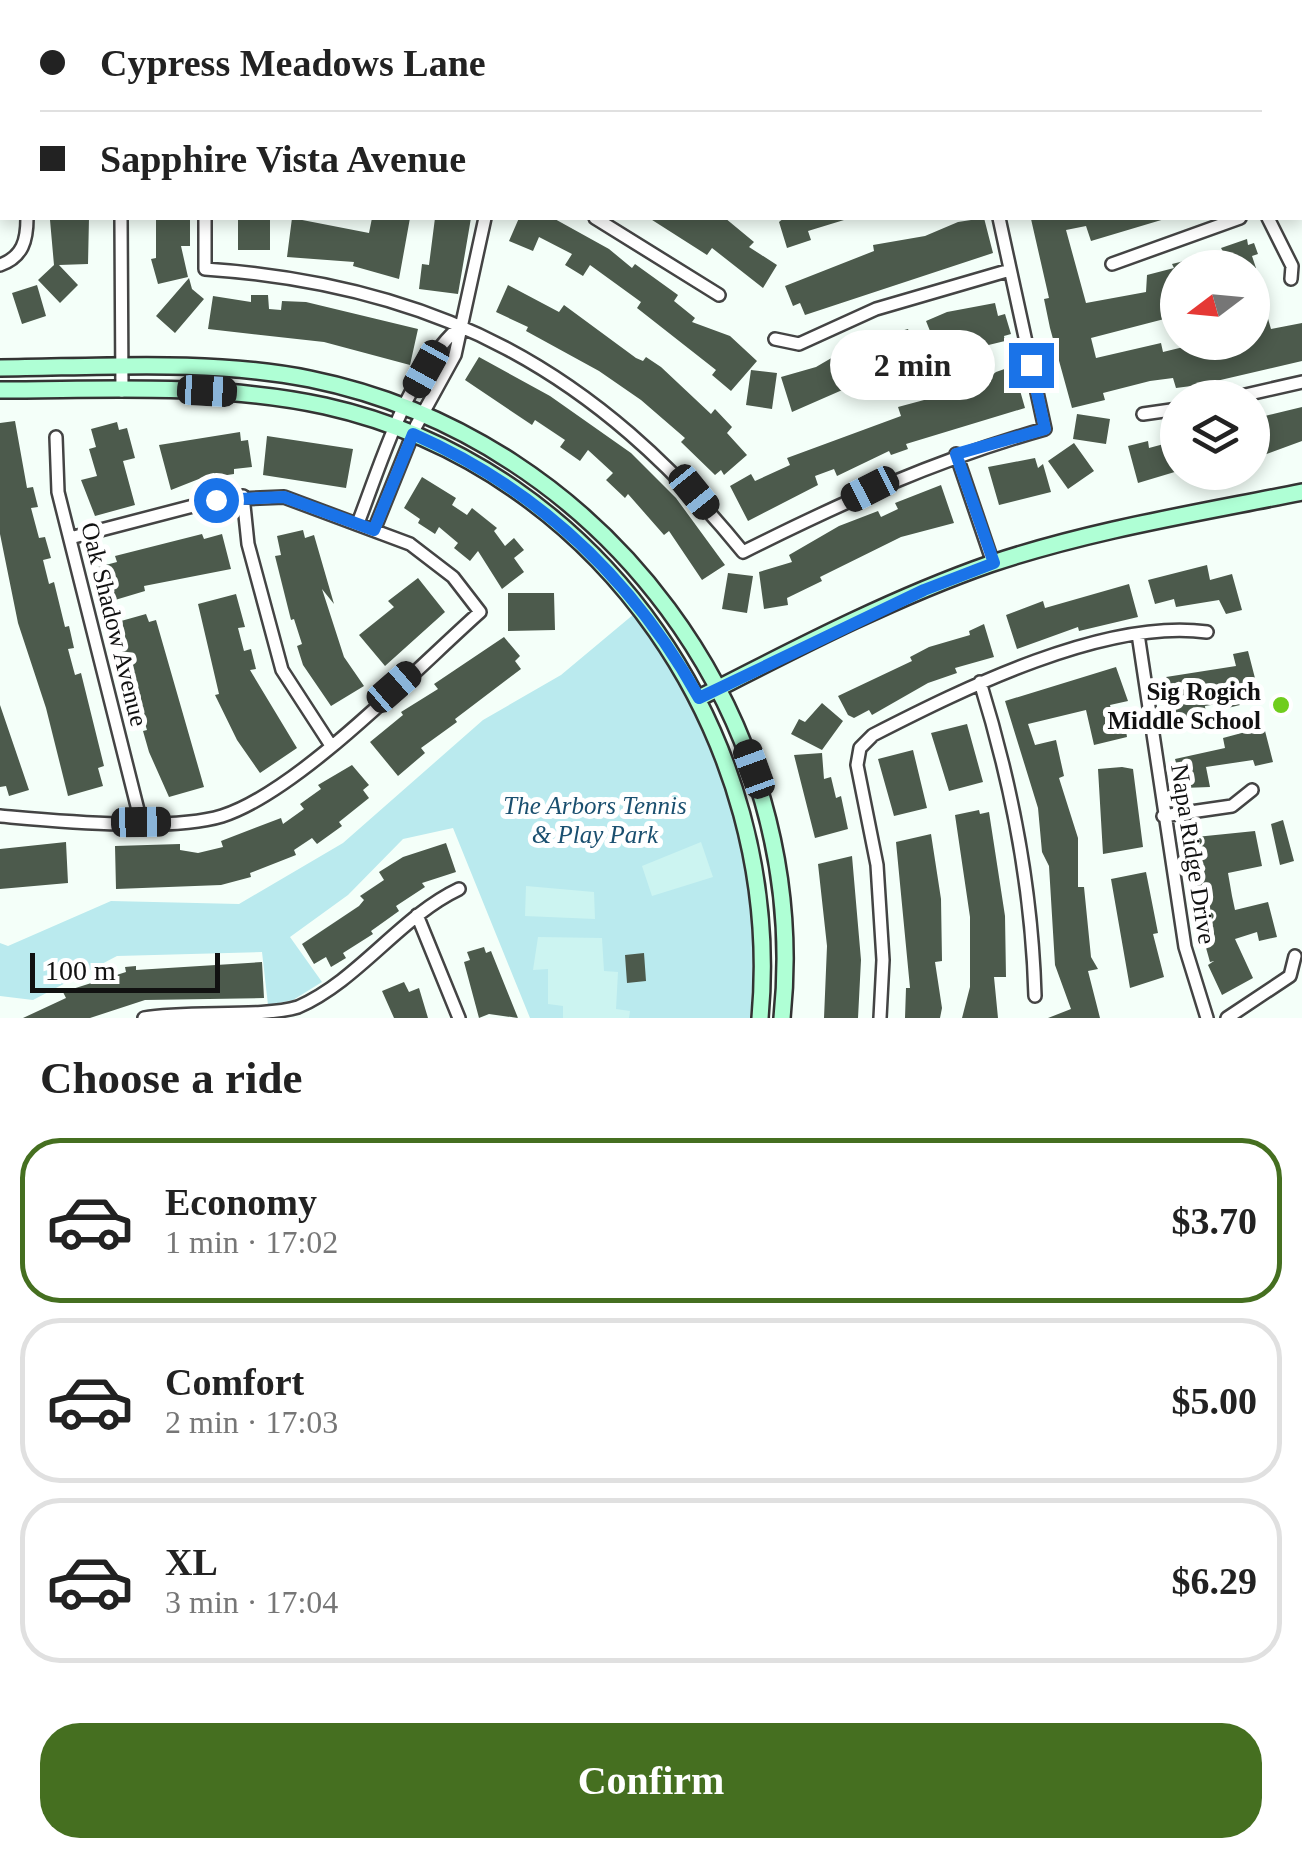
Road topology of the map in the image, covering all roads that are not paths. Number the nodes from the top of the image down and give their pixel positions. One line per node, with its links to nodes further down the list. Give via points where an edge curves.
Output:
1 (27, 220): 10 (street, via 17,257)
2 (122, 220): 17 (street)
3 (205, 220): 14 (street, via 205,269 321,282)
4 (485, 220): 14 (street)
5 (598, 220): 13 (street)
6 (998, 220): 11 (street)
7 (1234, 220): 9 (street)
8 (1269, 220): 12 (street, via 1292,266)
9 (1112, 264)
10 (0, 265)
11 (1010, 270): 15 (street, via 876,309 799,344); 27 (street, via 1045,429)
12 (1291, 278)
13 (719, 294)
14 (462, 324): 24 (street, via 440,344); 25 (street, via 455,355); 27 (street, via 550,372 609,414 694,492 743,552)
15 (775, 338)
16 (0, 368): 17 (street)
17 (121, 368): 21 (street); 24 (street, via 278,374)
18 (1302, 382): 19 (street)
19 (1270, 389)
20 (0, 390): 21 (street)
21 (122, 391): 24 (street, via 275,397)
22 (1160, 412): 23 (street)
23 (1144, 414)
24 (400, 417): 25 (street); 25 (street); 30 (street)
25 (417, 424): 31 (street); 37 (street, via 521,467 604,534 662,597); 38 (street, via 570,533 640,606)
26 (56, 437): 32 (street, Oak Shadow Avenue, via 57,481)
27 (956, 454): 33 (street)
28 (1302, 492): 33 (street)
29 (243, 496): 30 (street, via 284,497); 32 (street); 39 (street, via 248,544 282,670)
30 (358, 524): 31 (street)
31 (374, 530): 39 (street, via 433,559 480,612)
32 (70, 538): 43 (street, Oak Shadow Avenue)
33 (994, 563): 37 (street)
34 (1207, 632): 35 (street)
35 (1138, 634): 36 (street); 42 (street, Napa Ridge Drive)
36 (980, 682): 47 (street, via 1026,872); 53 (street, via 873,734 860,748 856,765 877,864)
37 (719, 688): 38 (street); 52 (street, via 754,769 772,836 784,918)
38 (699, 698): 51 (street, via 734,780 751,845 763,944)
39 (330, 744): 43 (street, via 251,805 196,821)
40 (1252, 790): 42 (street, via 1232,806)
41 (0, 816): 43 (street)
42 (1162, 816): 54 (street, Napa Ridge Drive, via 1188,960)
43 (141, 822)
44 (459, 890): 45 (street)
45 (417, 915): 48 (street); 50 (street)
46 (1296, 956): 55 (street, via 1290,976)
47 (1035, 996)
48 (303, 1012): 49 (street)
49 (149, 1018)
50 (459, 1018)
51 (760, 1018)
52 (782, 1018)
53 (880, 1018)
54 (1207, 1018)
55 (1227, 1018)

